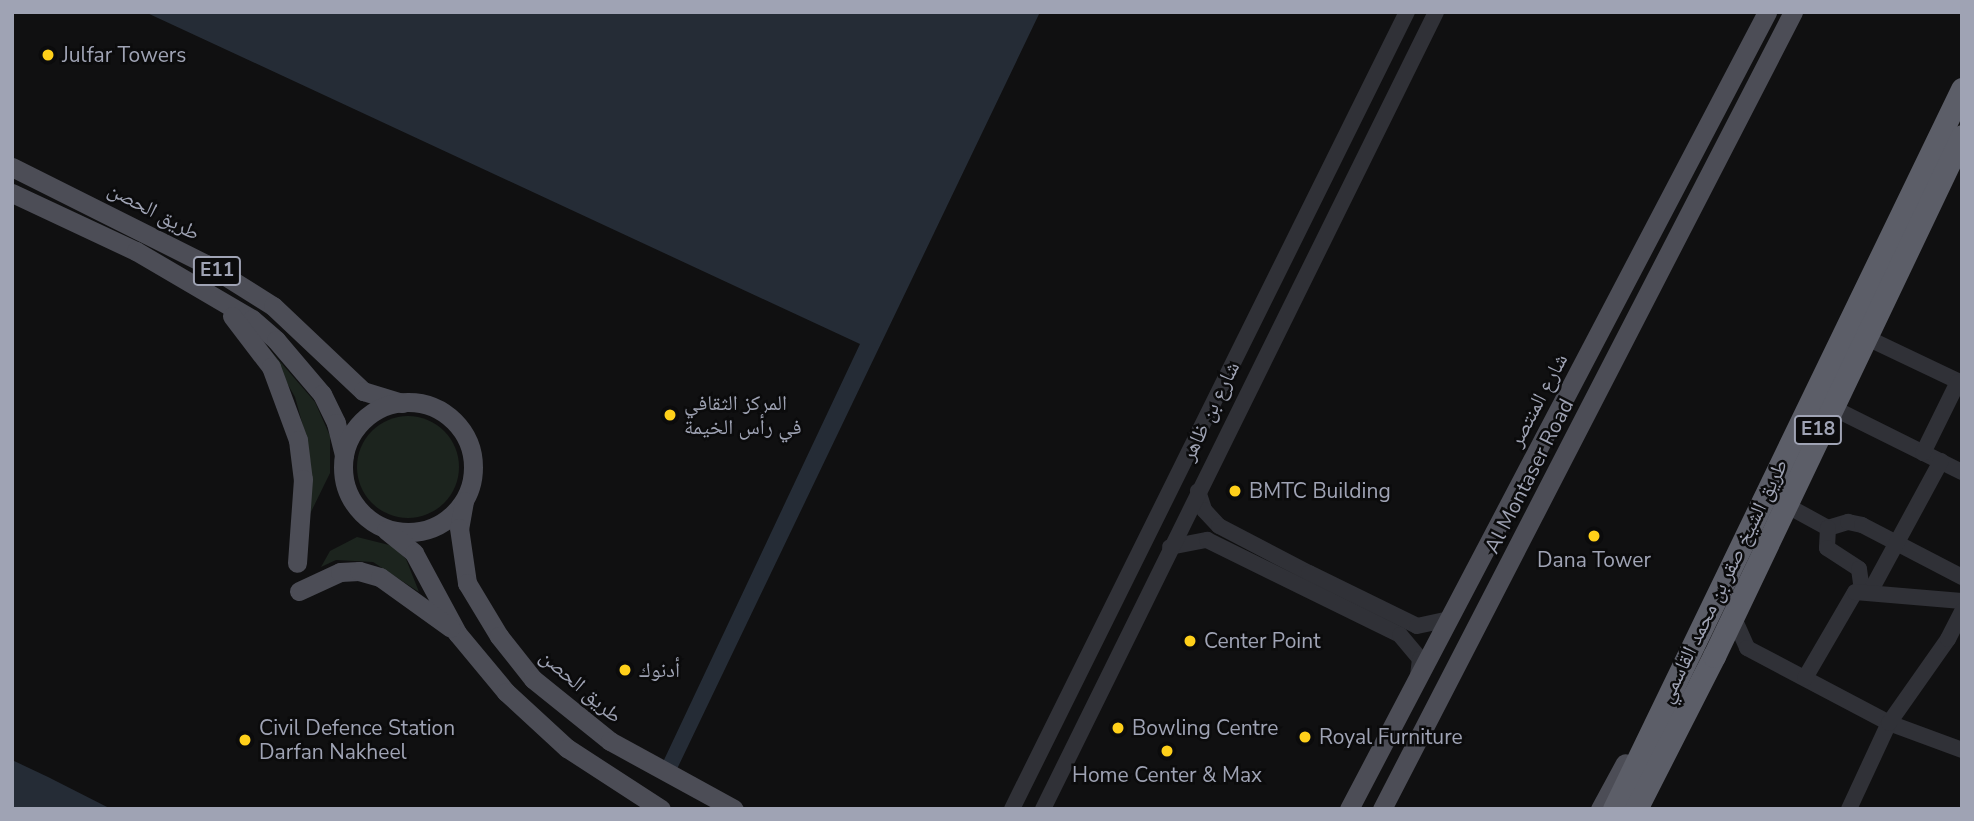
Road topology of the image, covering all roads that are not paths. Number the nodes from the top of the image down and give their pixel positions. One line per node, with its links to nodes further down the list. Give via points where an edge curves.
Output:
1 (1408, 12): 5 (street, via 1392,61); 36 (street, شارع بن ظاهر)
2 (1436, 12): 5 (street, شارع بن ظاهر)
3 (1767, 12): 35 (main road, شارع المنتصر)
4 (1793, 12): 53 (main road, Al Montaser Road)
5 (1405, 73): 19 (street, شارع بن ظاهر)
6 (1962, 89): 44 (highway, طريق الشيخ صقر بن محمد القاسمي / E18)
7 (1962, 136): 11 (highway, طريق الشيخ صقر بن محمد القاسمي / E18)
8 (12, 167): 13 (main road, طريق الحصن / E11, via 206,264 273,306 363,391)
9 (12, 193): 10 (main road, طريق الحصن / E11)
10 (191, 281): 16 (main road, طريق الحصن / E11, via 251,319 302,368 336,423); 28 (main road, via 249,334 288,403 303,479)
11 (1863, 336): 12 (street); 14 (highway, طريق الشيخ صقر بن محمد القاسمي / E18)
12 (1960, 383): 15 (street)
13 (402, 403): 16 (main road, via 364,419); 20 (main road, via 436,408 467,440 472,481)
14 (1829, 406): 15 (street); 21 (highway, طريق الشيخ صقر بن محمد القاسمي / E18)
15 (1923, 453): 17 (street)
16 (344, 455): 23 (main road, via 345,485 351,500)
17 (1941, 461): 18 (street); 26 (street)
18 (1962, 472)
19 (1198, 491): 22 (street, via 1204,510); 27 (street, شارع بن ظاهر)
20 (464, 501): 23 (main road, via 433,527 413,532); 49 (main road, طريق الحصن, via 461,556 467,583 533,680 610,741 661,773)
21 (1784, 504): 24 (street); 34 (highway, طريق الشيخ صقر بن محمد القاسمي / E18)
22 (1219, 526): 25 (street, via 1208,528); 37 (street)
23 (382, 527): 38 (main road, via 414,553)
24 (1828, 528): 26 (street, via 1848,522); 31 (street, via 1827,548 1859,569)
25 (1206, 540): 27 (street); 37 (street)
26 (1897, 542): 29 (street); 31 (street)
27 (1170, 547): 41 (street, شارع بن ظاهر)
28 (297, 563)
29 (1962, 577)
30 (299, 590): 38 (main road, via 340,572 359,571 380,577)
31 (1866, 591): 32 (street); 43 (street, via 1848,597)
32 (1962, 601)
33 (1962, 611): 45 (street, via 1948,639)
34 (1733, 615): 39 (street); 40 (highway, طريق الشيخ صقر بن محمد القاسمي / E18)
35 (1449, 619): 37 (street); 42 (main road, شارع المنتصر)
36 (1106, 622): 41 (street, via 1088,675 1097,680); 50 (street, شارع بن ظاهر)
37 (1405, 629): 42 (street, via 1420,659)
38 (457, 633): 48 (main road, via 542,727 604,775)
39 (1747, 648): 40 (street); 43 (street)
40 (1714, 656): 46 (highway, طريق الشيخ صقر بن محمد القاسمي / E18)
41 (1110, 671): 51 (street, شارع بن ظاهر)
42 (1418, 678): 52 (main road, شارع المنتصر)
43 (1805, 678): 45 (street)
44 (1656, 715): 54 (main road); 55 (highway, طريق الشيخ صقر بن محمد القاسمي / E18)
45 (1889, 723): 47 (street); 58 (street)
46 (1679, 727): 56 (highway, طريق الشيخ صقر بن محمد القاسمي / E18); 57 (main road)
47 (1962, 750)
48 (661, 809)
49 (734, 809)
50 (1012, 809)
51 (1042, 809)
52 (1349, 809)
53 (1382, 809)
54 (1600, 809)
55 (1614, 809)
56 (1636, 809)
57 (1648, 809)
58 (1849, 809)

